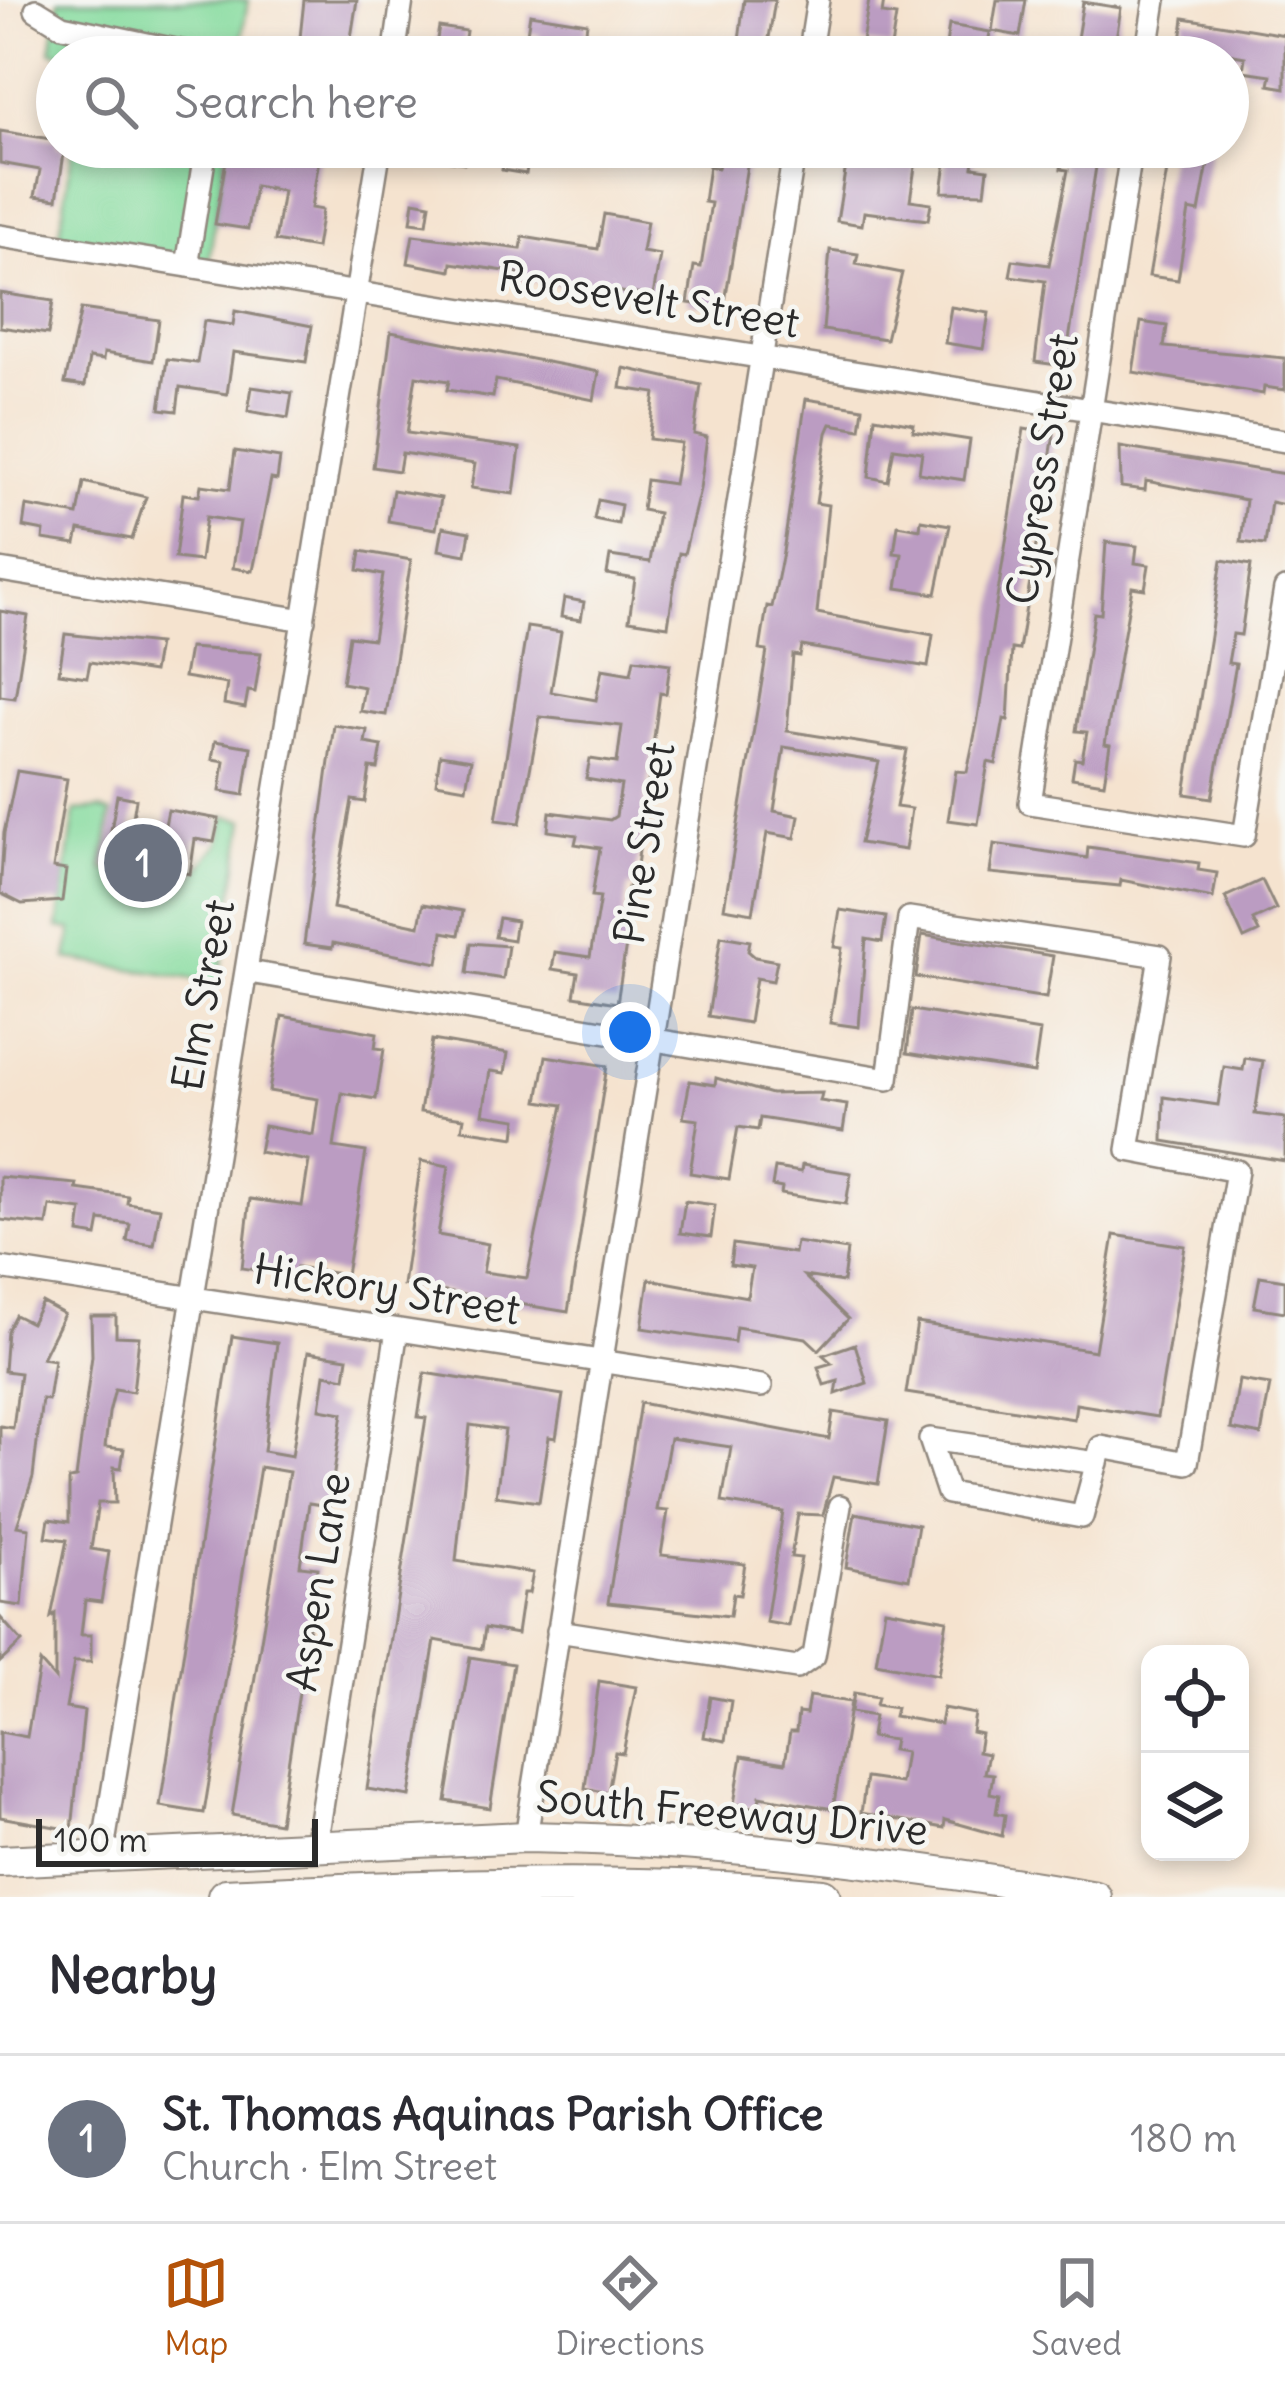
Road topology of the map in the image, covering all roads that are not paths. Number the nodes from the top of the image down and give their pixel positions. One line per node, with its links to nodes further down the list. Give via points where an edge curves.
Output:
1 (403, 0): 6 (street)
2 (818, 0): 7 (street)
3 (1155, 0): 8 (street)
4 (36, 10): 5 (street, via 62,26)
5 (109, 36)
6 (397, 36)
7 (812, 36)
8 (1149, 36)
9 (203, 168): 14 (street)
10 (377, 168): 15 (street, Elm Street)
11 (792, 168): 16 (street, Pine Street)
12 (1129, 168): 17 (street, Cypress Street)
13 (0, 236): 14 (street, Roosevelt Street)
14 (187, 266): 15 (street, Roosevelt Street)
15 (357, 293): 16 (street, Roosevelt Street); 21 (street, Elm Street)
16 (763, 355): 17 (street, Roosevelt Street); 23 (street, Pine Street)
17 (1092, 408): 18 (street, Roosevelt Street); 20 (street, Cypress Street, via 1030,803 1244,836)
18 (1285, 441)
19 (0, 570): 21 (street)
20 (1285, 589)
21 (304, 620): 22 (street, Elm Street)
22 (248, 972): 23 (street); 25 (street, Elm Street)
23 (651, 1042): 27 (street, Pine Street); 29 (street, via 888,1078 909,918 1160,956 1128,1150 1237,1171 1187,1463 1101,1447)
24 (0, 1268): 25 (street, Hickory Street)
25 (191, 1298): 26 (street, Hickory Street); 34 (street, Elm Street)
26 (398, 1330): 27 (street, Hickory Street); 33 (street, Aspen Lane)
27 (601, 1361): 28 (street, Hickory Street); 31 (street, Pine Street)
28 (761, 1386)
29 (1097, 1463): 29 (street, via 1082,1517 948,1493 930,1438)
30 (840, 1506): 31 (street, via 814,1656 797,1668)
31 (558, 1631): 32 (street, Pine Street)
32 (526, 1837): 33 (street, South Freeway Drive); 38 (street, South Freeway Drive, via 861,1861)
33 (316, 1846): 34 (street, South Freeway Drive)
34 (102, 1856): 35 (street, South Freeway Drive)
35 (0, 1861)
36 (226, 1897): 37 (highway, via 575,1884)
37 (821, 1897)
38 (1096, 1897)

